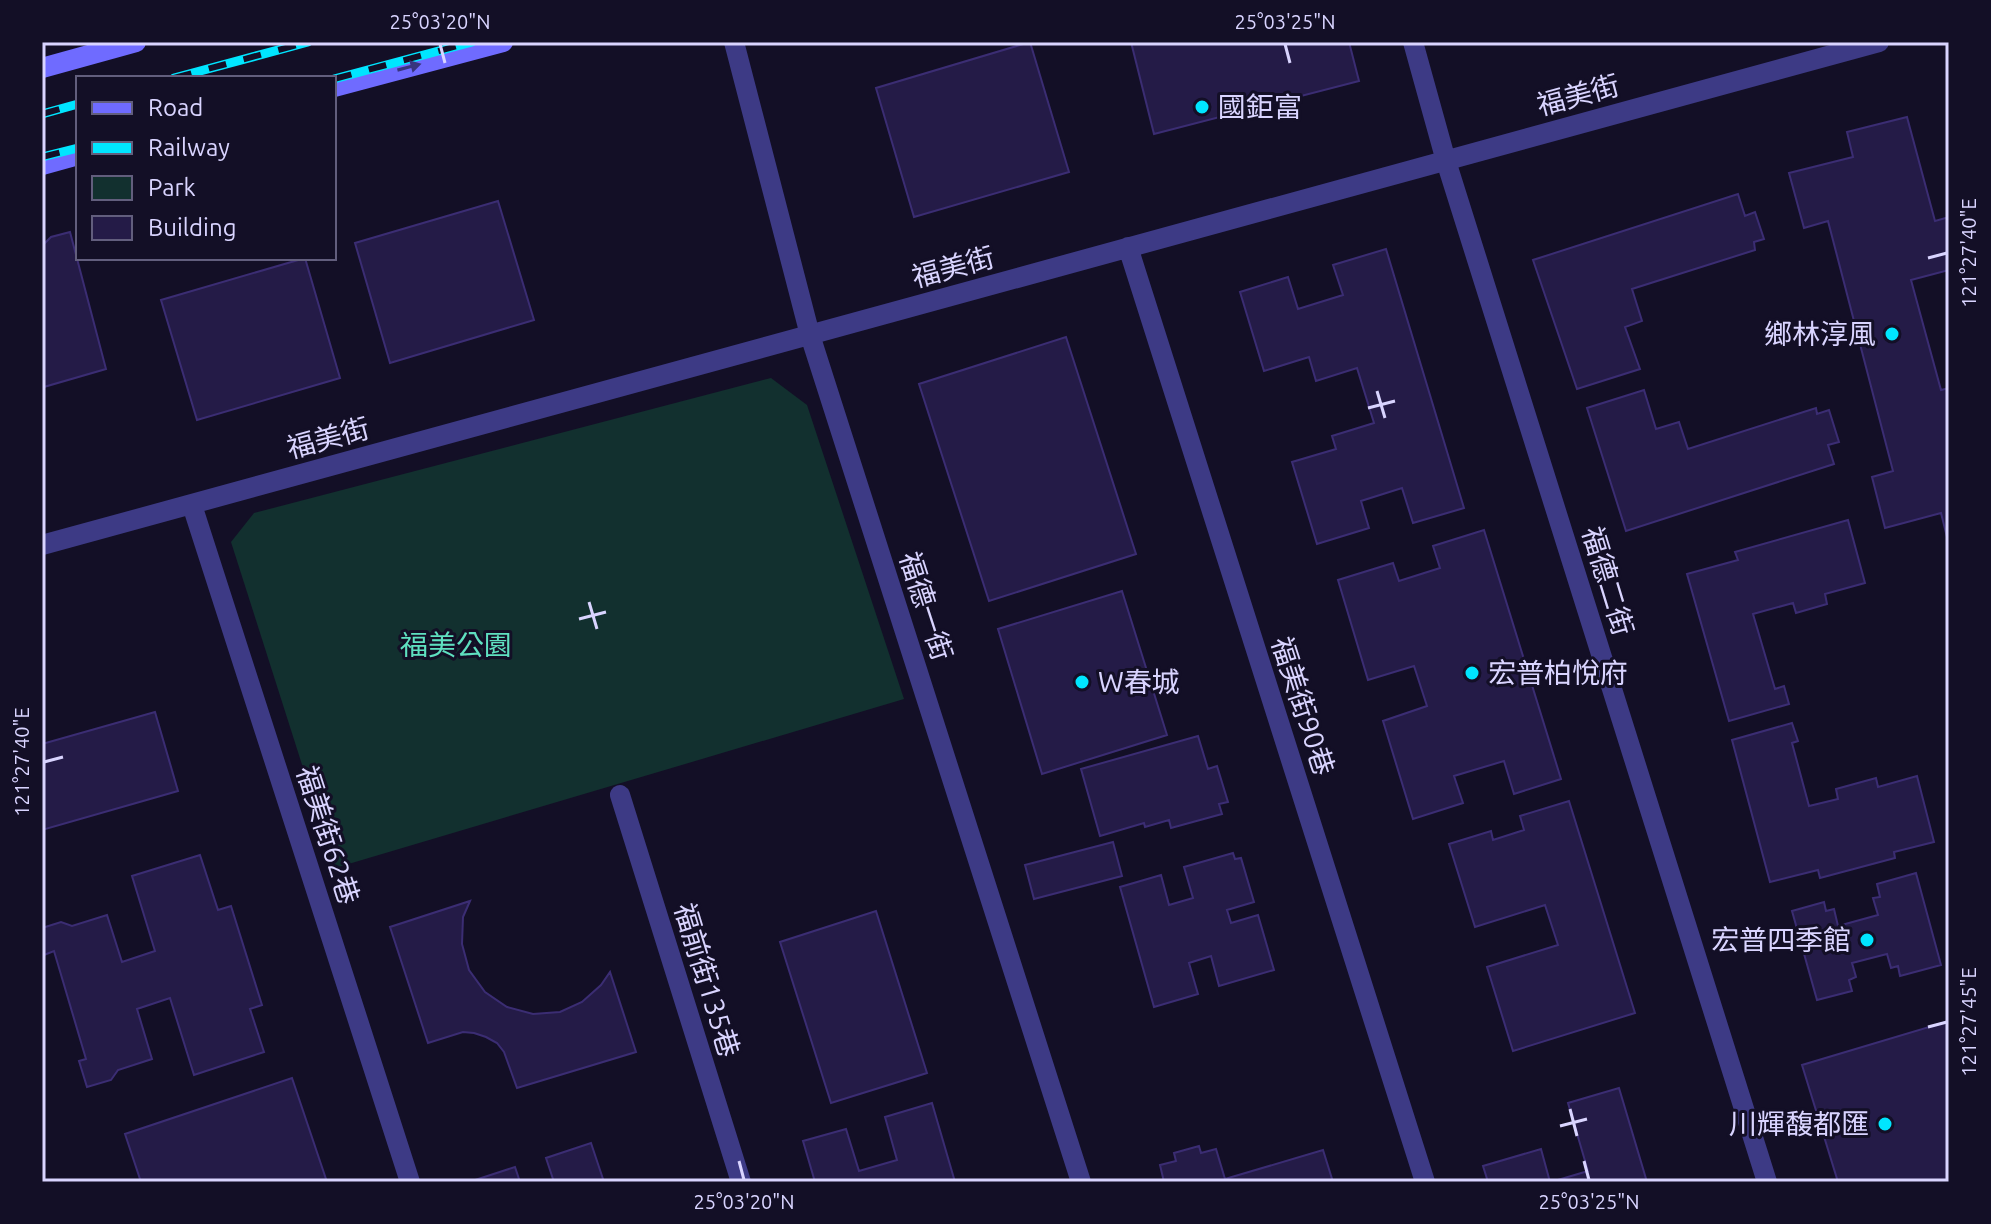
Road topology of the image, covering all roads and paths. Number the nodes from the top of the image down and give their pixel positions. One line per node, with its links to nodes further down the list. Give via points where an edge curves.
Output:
1 (136, 42): 6 (main road)
2 (503, 42): 7 (main road, one-way to 2)
3 (734, 42): 12 (street, 福德一街)
4 (1413, 42): 9 (street, 福德二街)
5 (1879, 42): 9 (street, 福美街)
6 (42, 68)
7 (336, 86)
8 (76, 156): 10 (main road)
9 (1446, 161): 11 (street, 福美街); 20 (street, 福德二街)
10 (42, 165)
11 (1128, 247): 12 (street, 福美街); 19 (street, 福美街90巷)
12 (810, 335): 13 (street, 福美街); 18 (street, 福德一街)
13 (192, 505): 14 (street, 福美街); 16 (street, 福美街62巷)
14 (42, 545)
15 (620, 795): 17 (street, 福前街135巷)
16 (410, 1182)
17 (741, 1182)
18 (1081, 1182)
19 (1425, 1182)
20 (1767, 1182)

